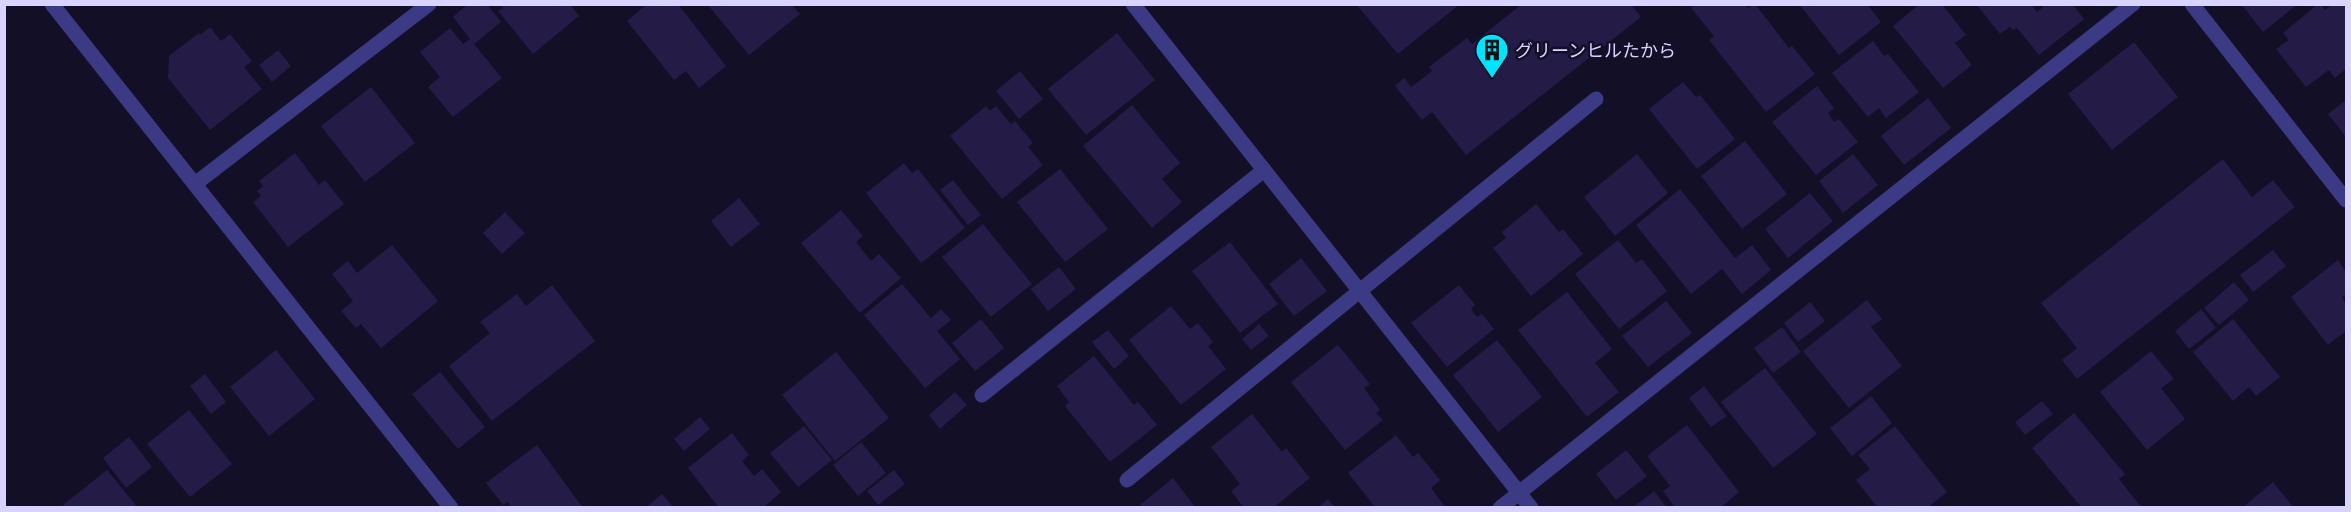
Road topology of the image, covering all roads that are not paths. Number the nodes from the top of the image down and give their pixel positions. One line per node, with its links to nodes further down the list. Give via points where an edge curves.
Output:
1 (52, 4): 8 (street)
2 (429, 4): 8 (street)
3 (1133, 4): 7 (street)
4 (2133, 4): 13 (street)
5 (2192, 4): 9 (street)
6 (1596, 99): 10 (street)
7 (1264, 170): 10 (street); 11 (street)
8 (195, 184): 14 (street)
9 (2346, 200)
10 (1360, 291): 12 (street); 13 (street)
11 (982, 395)
12 (1127, 480)
13 (1519, 492): 15 (street); 16 (street)
14 (451, 507)
15 (1500, 507)
16 (1531, 507)

